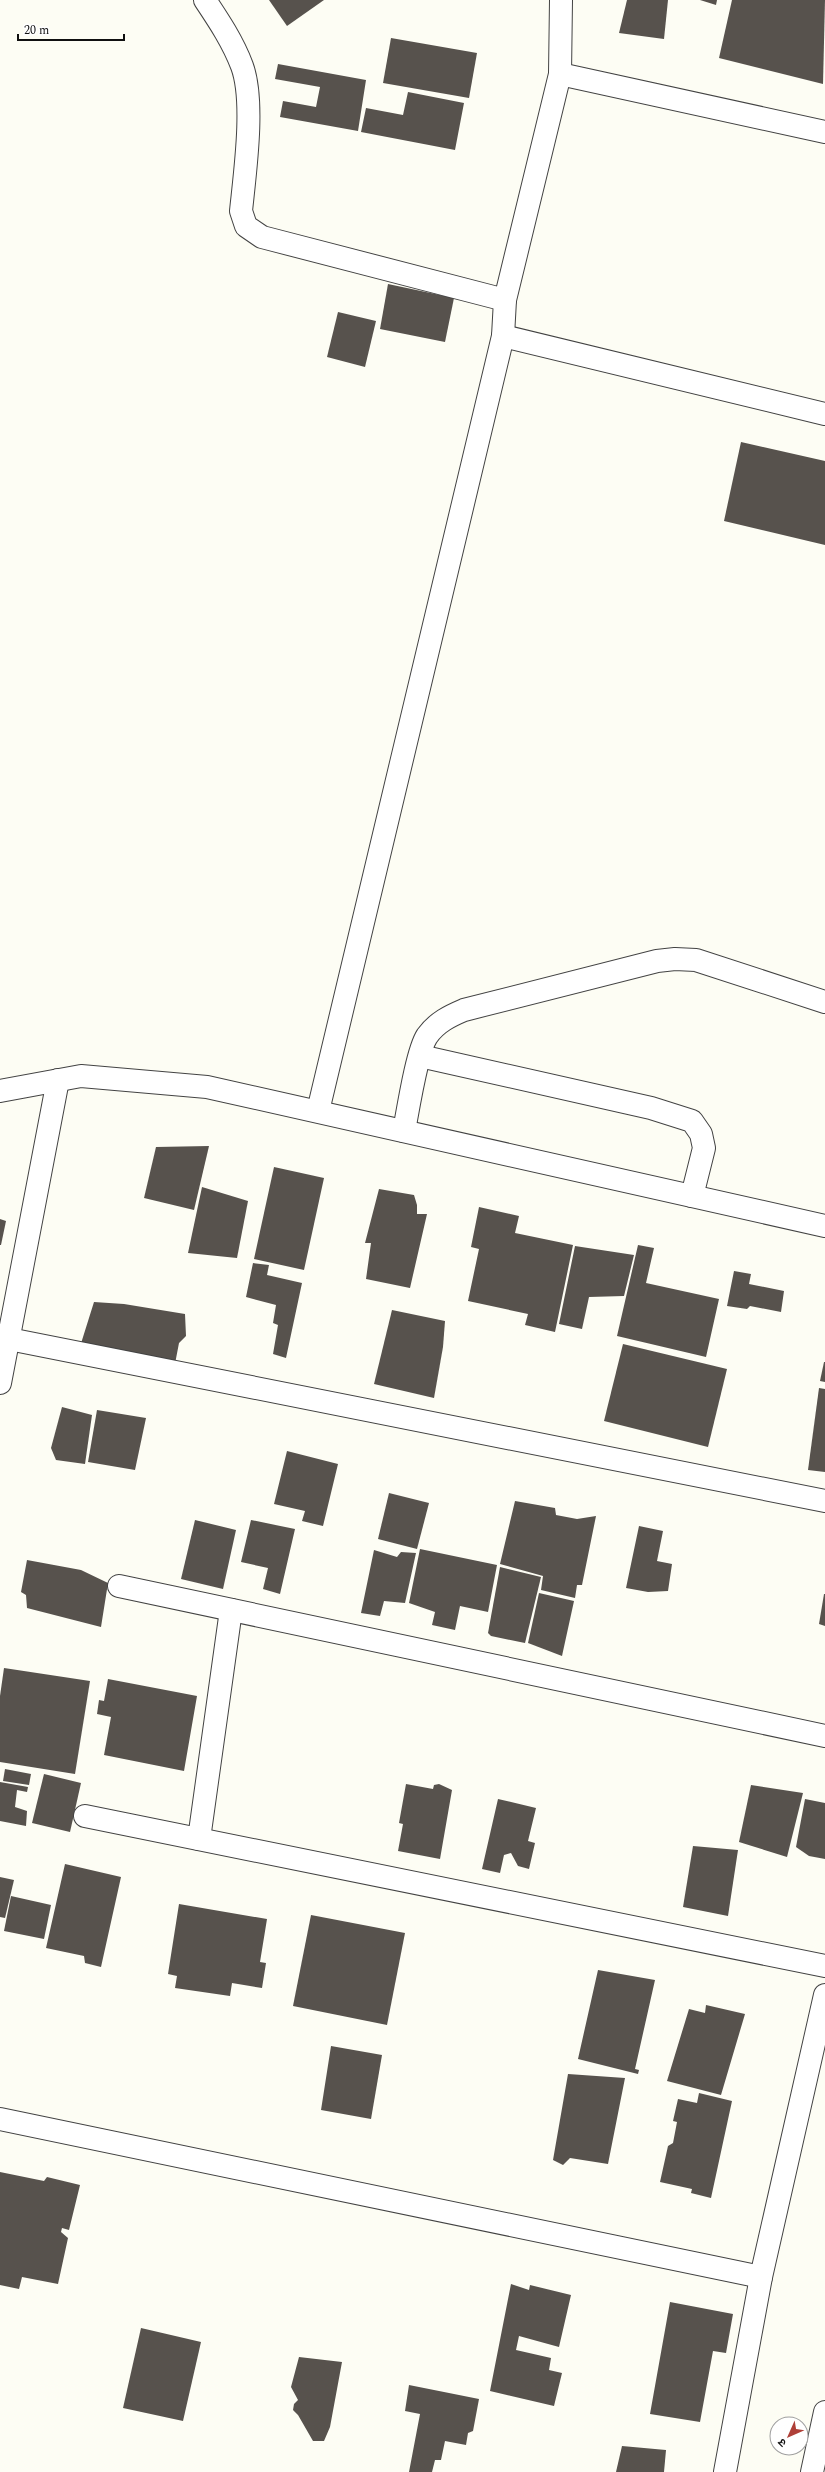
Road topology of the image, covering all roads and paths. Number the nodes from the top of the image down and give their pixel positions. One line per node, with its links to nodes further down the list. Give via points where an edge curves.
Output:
1 (205, 0): 5 (street, via 229,37 243,67 249,97 241,211 246,226 262,237)
2 (561, 0): 3 (street)
3 (560, 74): 4 (street); 5 (street)
4 (825, 132)
5 (505, 300): 6 (street)
6 (503, 336): 7 (street); 12 (street)
7 (825, 414)
8 (825, 1002): 9 (street, via 696,960 669,960 464,1010 443,1019 427,1036)
9 (420, 1056): 13 (street); 14 (street, via 651,1108 692,1121 701,1134 704,1148)
10 (58, 1080): 11 (street); 12 (street, via 80,1076 207,1087); 16 (street)
11 (0, 1091)
12 (318, 1112): 13 (street)
13 (404, 1131): 14 (street)
14 (692, 1196): 15 (street)
15 (825, 1226)
16 (9, 1339): 17 (street); 18 (street)
17 (0, 1383)
18 (825, 1501)
19 (119, 1586): 20 (street)
20 (230, 1610): 21 (street); 23 (street)
21 (825, 1736)
22 (85, 1816): 23 (street)
23 (199, 1839): 24 (street)
24 (825, 1966)
25 (825, 1995): 27 (street)
26 (0, 2119): 27 (street)
27 (760, 2277): 29 (street)
28 (825, 2412): 30 (street)
29 (725, 2472)
30 (812, 2472)

